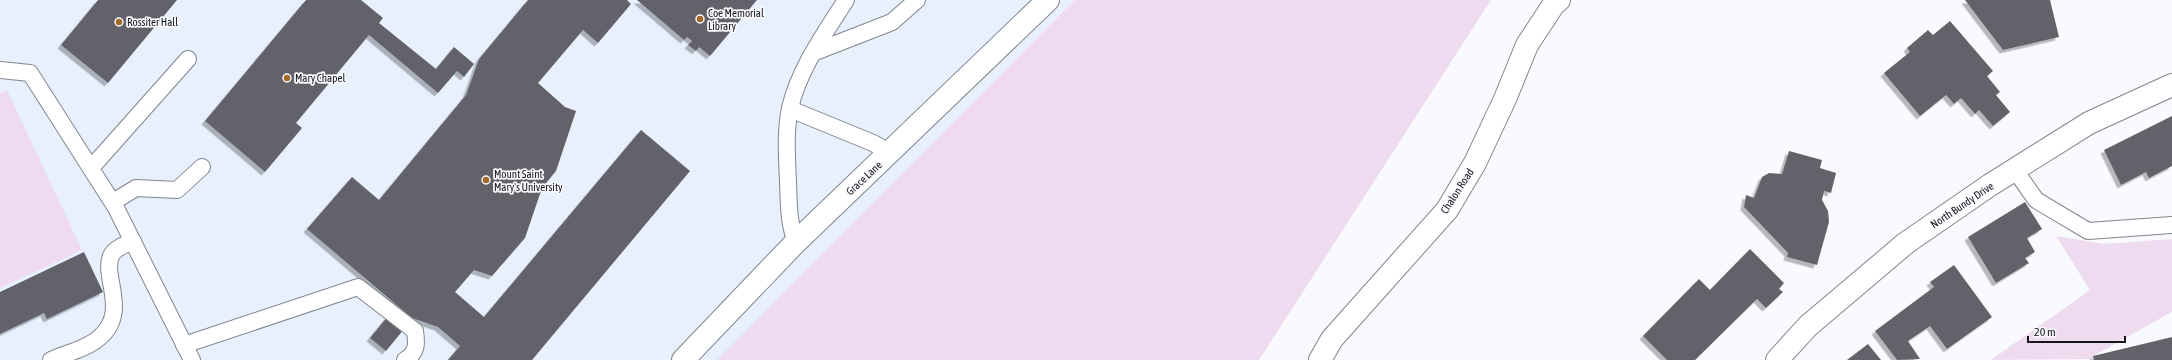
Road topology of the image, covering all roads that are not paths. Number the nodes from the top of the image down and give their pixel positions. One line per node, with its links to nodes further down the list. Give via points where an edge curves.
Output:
1 (846, 0): 5 (lane)
2 (917, 0): 5 (lane, via 892,22)
3 (1048, 0): 10 (street, Grace Lane)
4 (1559, 0): 23 (street, Chalon Road, via 1527,46 1475,163 1447,210 1332,338)
5 (815, 52): 9 (lane, via 798,84)
6 (188, 59): 12 (lane)
7 (0, 70): 12 (lane, via 30,73)
8 (2172, 85): 13 (street, North Bundy Drive, via 2089,123)
9 (790, 109): 10 (lane, via 873,143); 17 (lane, via 786,146 790,227)
10 (890, 153): 17 (street, Grace Lane)
11 (202, 167): 14 (lane, via 177,190 136,188)
12 (91, 168): 14 (lane)
13 (2015, 170): 15 (lane, via 2036,200 2088,231); 24 (street, North Bundy Drive, via 1906,243 1808,326)
14 (113, 202): 16 (lane)
15 (2172, 225)
16 (133, 240): 18 (lane); 19 (lane, via 117,250 110,260 115,301 106,331 92,344)
17 (796, 242): 22 (street, Grace Lane)
18 (184, 345): 20 (lane); 21 (lane, via 358,287 415,331 416,349 412,356)
19 (51, 360)
20 (192, 360)
21 (405, 360)
22 (683, 360)
23 (1320, 360)
24 (1777, 360)

